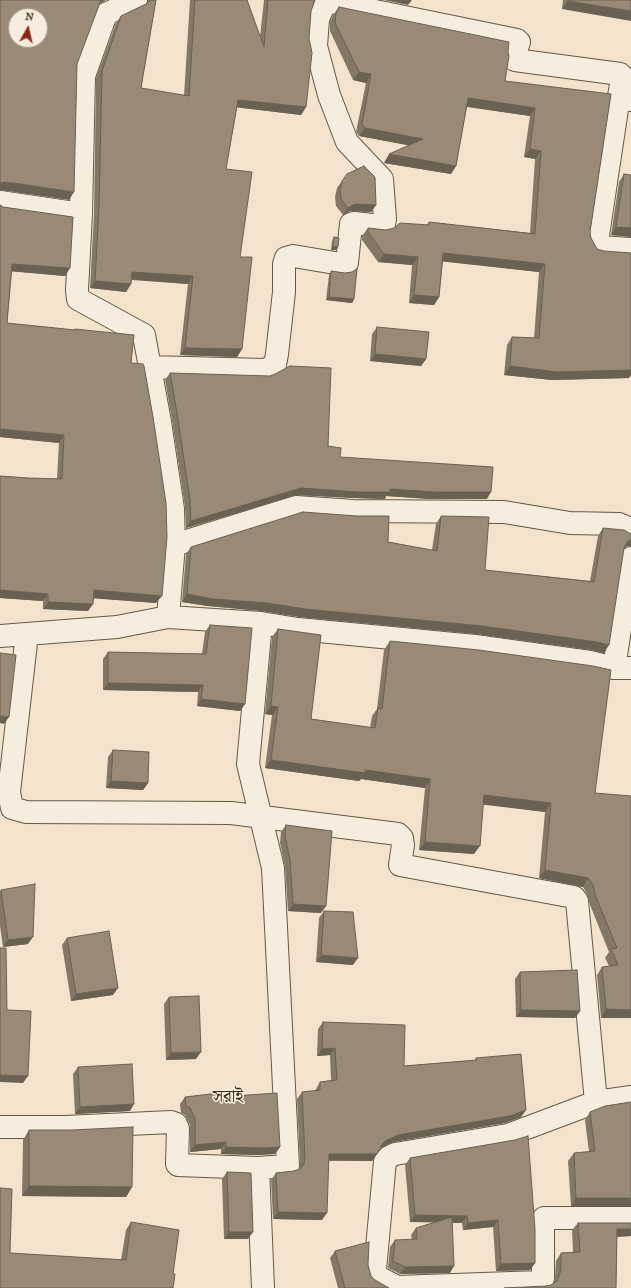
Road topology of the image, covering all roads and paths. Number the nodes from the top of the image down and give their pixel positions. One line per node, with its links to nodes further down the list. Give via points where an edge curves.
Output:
1 (136, 0): 5 (street, via 106,14 84,76)
2 (326, 0): 3 (street, via 517,40 519,42 515,60 620,74); 7 (street, via 318,18 316,46 329,95 347,142 382,179 384,224 351,224 347,263 293,256 286,258 275,365 266,370)
3 (625, 98): 6 (street, via 598,242 599,247)
4 (0, 202): 5 (street)
5 (81, 214): 7 (street, via 76,290 78,299 144,335)
6 (631, 249)
7 (149, 367): 9 (street, via 173,509)
8 (631, 531): 9 (street, via 619,524 570,523 504,512 354,511 296,507)
9 (174, 545): 11 (street)
10 (631, 558): 15 (street)
11 (168, 617): 12 (street); 13 (street, via 117,627)
12 (261, 623): 15 (street, via 298,629 475,646); 19 (street, via 248,764 273,868 288,1166)
13 (27, 634): 14 (street); 17 (street, via 9,792 12,808 26,812 230,813 398,834 403,845 400,865 574,897 577,900)
14 (0, 636)
15 (623, 668)
16 (631, 1097): 17 (street)
17 (596, 1102): 22 (street, via 508,1135 389,1157 385,1161 375,1270 376,1276)
18 (0, 1127): 19 (street, via 171,1122 176,1124 178,1129 176,1164)
19 (258, 1168): 21 (street)
20 (631, 1218): 22 (street, via 544,1218 543,1278 540,1282)
21 (263, 1288)
22 (397, 1288)

